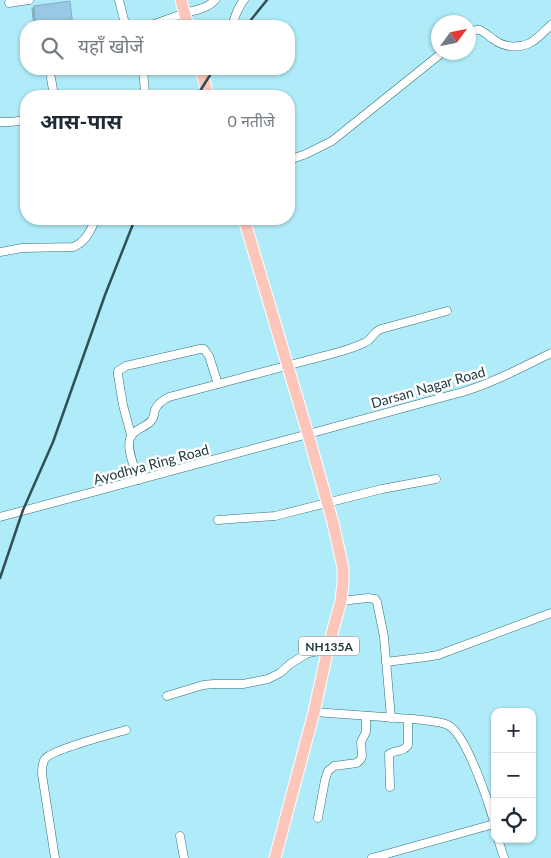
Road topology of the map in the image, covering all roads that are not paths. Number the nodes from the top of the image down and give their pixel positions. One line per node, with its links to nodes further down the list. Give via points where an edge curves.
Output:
1 (29, 0): 6 (street)
2 (119, 0): 8 (street)
3 (181, 0): 7 (highway)
4 (215, 0): 7 (street)
5 (244, 0): 11 (street)
6 (9, 3)
7 (184, 14): 9 (street); 10 (highway)
8 (124, 20)
9 (167, 20)
10 (186, 20)
11 (234, 20)
12 (551, 25): 13 (street, via 534,41 520,46 504,46)
13 (476, 30)
14 (433, 60): 23 (street, via 332,141)
15 (144, 75): 19 (street)
16 (203, 75): 20 (highway)
17 (51, 78): 18 (street)
18 (53, 90)
19 (144, 90)
20 (206, 90)
21 (20, 121): 22 (street)
22 (0, 122)
23 (295, 158)
24 (93, 225): 26 (street, via 87,237 73,247 51,246)
25 (246, 225): 29 (highway, NH135A)
26 (0, 252)
27 (447, 311): 29 (street, via 380,329 362,344)
28 (550, 355): 31 (street, Darsan Nagar Road, via 481,386)
29 (288, 366): 30 (street); 31 (highway, NH135A)
30 (218, 384): 32 (street, via 169,397 158,404 149,424); 32 (street, via 204,349 121,368 118,376)
31 (308, 434): 34 (street, Ayodhya Ring Road); 35 (highway, NH135A)
32 (131, 435): 34 (street, via 128,447)
33 (436, 478): 35 (street)
34 (139, 480): 36 (street, Ayodhya Ring Road)
35 (327, 502): 37 (street, via 275,516); 38 (highway, NH135A, via 343,568)
36 (0, 517)
37 (218, 520)
38 (341, 601): 40 (highway, NH135A); 41 (street, via 375,599)
39 (551, 613): 41 (street, via 438,654)
40 (328, 650): 42 (street, via 306,654 268,679 243,684 203,685); 43 (highway, NH135A)
41 (386, 662): 45 (street)
42 (167, 696)
43 (314, 712): 44 (street); 56 (highway, NH135A)
44 (366, 716): 45 (street); 50 (street, via 366,732 361,742 362,759 358,763 334,766 328,771)
45 (391, 718): 46 (street)
46 (408, 719): 48 (street, via 407,748 389,754); 49 (street, via 447,725 454,730 468,753)
47 (126, 730): 54 (street, via 55,752 44,759 42,774)
48 (390, 787)
49 (491, 811)
50 (318, 818)
51 (491, 826): 57 (street)
52 (180, 836): 55 (street)
53 (499, 843): 58 (street)
54 (55, 858)
55 (184, 858)
56 (275, 858)
57 (372, 858)
58 (504, 858)

